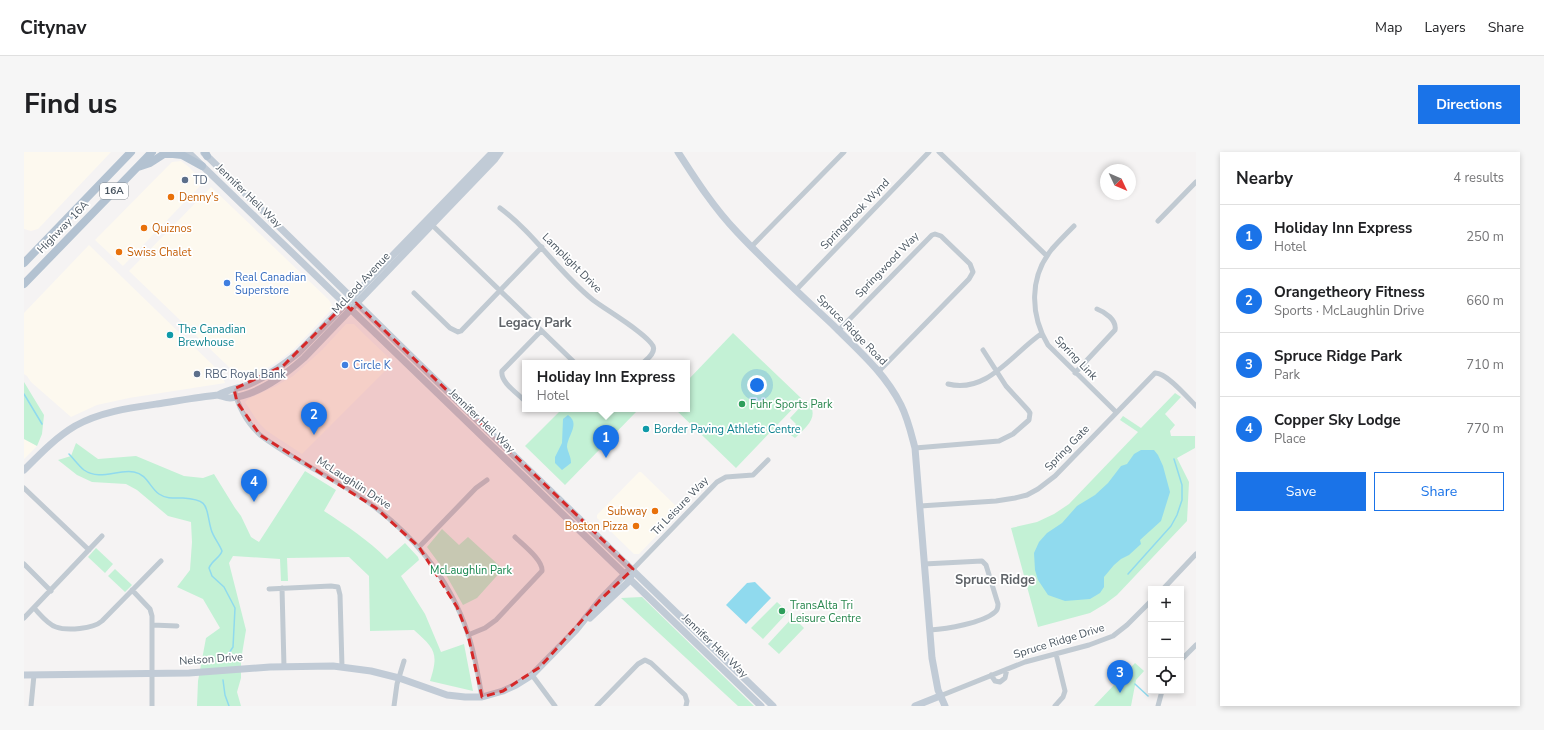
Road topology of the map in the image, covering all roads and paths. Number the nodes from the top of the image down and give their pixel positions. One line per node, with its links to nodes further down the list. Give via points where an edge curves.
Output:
1 (131, 152): 21 (main road, Highway 16A / 16A)
2 (152, 152): 12 (main road, Highway 16A / 16A)
3 (188, 152): 11 (street, Jennifer Heil Way)
4 (495, 152): 16 (street, McLeod Avenue)
5 (500, 152): 16 (street, McLeod Avenue)
6 (678, 152): 19 (street, Spruce Ridge Road, via 711,202)
7 (844, 152): 19 (street)
8 (929, 152): 23 (street, Springbrook Wynd)
9 (939, 152): 20 (street)
10 (205, 153): 26 (street, Jennifer Heil Way)
11 (202, 166): 12 (main road, via 182,155 164,154 150,163); 27 (street, Jennifer Heil Way)
12 (137, 167): 22 (main road, Highway 16A / 16A)
13 (1196, 182): 15 (street)
14 (500, 208): 18 (street, Lamplight Drive)
15 (1158, 221)
16 (429, 222): 24 (street); 26 (street, McLeod Avenue)
17 (1074, 226): 20 (street, Spring Link)
18 (542, 247): 24 (street); 35 (street, Lamplight Drive, via 583,292 649,342 654,348)
19 (751, 247): 23 (street, Spruce Ridge Road)
20 (1047, 256): 32 (street, Spring Link, via 1038,276 1034,295 1035,315)
21 (24, 263)
22 (24, 284)
23 (796, 290): 31 (street, Spruce Ridge Road)
24 (500, 291): 25 (street, via 458,332 450,328); 30 (street)
25 (414, 293)
26 (354, 300): 27 (street, McLeod Avenue); 29 (street, McLeod Avenue); 58 (street, Jennifer Heil Way)
27 (345, 304): 29 (street, Jennifer Heil Way); 40 (street, McLeod Avenue, via 283,366)
28 (1097, 309): 38 (street, via 1113,321 1115,330)
29 (351, 310): 40 (street, McLeod Avenue, via 291,369 258,389); 59 (street, Jennifer Heil Way)
30 (541, 331): 34 (street); 41 (street, via 502,371 505,382)
31 (838, 331): 36 (street, Spruce Ridge Road); 36 (street, Springwood Way, via 932,235 941,236 970,264 973,272 969,279)
32 (1041, 334): 37 (street); 38 (street, Spring Link)
33 (983, 350): 37 (street)
34 (572, 360)
35 (646, 360)
36 (879, 371): 44 (street, Spruce Ridge Road, via 901,404)
37 (996, 372): 39 (street, via 966,386); 44 (street, via 1028,410 1029,420 1013,434 999,441)
38 (1074, 373): 43 (street, Spring Link)
39 (948, 384)
40 (235, 393): 46 (street, McLeod Avenue, via 226,390 218,395 127,408 88,419 51,443); 52 (street, McLaughlin Drive, via 246,420 260,435 376,508)
41 (522, 398)
42 (1196, 406): 43 (street, Spring Gate, via 1158,372)
43 (1116, 412): 49 (street, Spring Gate, via 1055,476 1027,495 996,501)
44 (915, 448): 49 (street, Spruce Ridge Road)
45 (768, 460): 58 (street, Tri Leisure Way, via 753,475 719,480)
46 (24, 470)
47 (487, 480): 52 (street, via 476,488)
48 (24, 488): 53 (street)
49 (920, 506): 57 (street, Spruce Ridge Road)
50 (102, 536): 53 (street)
51 (515, 537): 73 (street, via 539,561 542,571 496,620)
52 (419, 547): 73 (street, McLaughlin Drive, via 447,587)
53 (89, 550): 64 (street)
54 (1196, 554): 61 (street)
55 (161, 561): 65 (street)
56 (24, 564): 64 (street)
57 (924, 564): 72 (street, Spruce Ridge Road); 72 (street, via 982,561 986,565 998,604 994,613 974,622)
58 (633, 569): 59 (street, Nelson Drive); 60 (street, Nelson Drive); 97 (street, Jennifer Heil Way)
59 (624, 574): 60 (street, Jennifer Heil Way); 71 (street, Nelson Drive)
60 (630, 580): 71 (street, Nelson Drive); 96 (street, Jennifer Heil Way)
61 (1165, 586)
62 (282, 588): 63 (street); 78 (street); 79 (street, via 338,587)
63 (269, 589)
64 (50, 590): 67 (street)
65 (132, 590): 67 (street, via 102,621 91,627 56,627); 69 (street, via 150,609)
66 (1148, 604): 75 (street, Spruce Ridge Drive, via 1113,636)
67 (34, 608): 68 (street)
68 (24, 618)
69 (152, 625): 70 (street); 81 (street)
70 (177, 626)
71 (576, 630): 84 (street, Nelson Drive)
72 (930, 630): 88 (street, Spruce Ridge Road, via 935,679)
73 (468, 635): 89 (street, McLaughlin Drive)
74 (1196, 645): 76 (street)
75 (1056, 654): 80 (street, Spruce Ridge Drive); 100 (street, via 1065,691)
76 (1183, 658)
77 (404, 661): 86 (street)
78 (284, 667): 79 (street, Nelson Drive); 81 (street, Nelson Drive)
79 (342, 667): 86 (street, Nelson Drive)
80 (1007, 669): 85 (street, Spruce Ridge Drive); 85 (street, Spruce Ridge Drive, via 1005,678 1000,682)
81 (152, 673): 83 (street, Nelson Drive); 91 (street)
82 (24, 675): 83 (street, Nelson Drive)
83 (34, 675): 90 (street)
84 (532, 675): 89 (street, Nelson Drive, via 503,691); 93 (street)
85 (991, 676): 88 (street, Spruce Ridge Drive)
86 (399, 678): 89 (street, Nelson Drive, via 447,695); 92 (street)
87 (1161, 694): 101 (street)
88 (940, 696): 98 (street, Spruce Ridge Drive); 99 (street, Spruce Ridge Road)
89 (482, 697)
90 (31, 706)
91 (152, 706)
92 (394, 706)
93 (555, 706)
94 (597, 706): 95 (street, via 645,660 685,695)
95 (686, 706)
96 (761, 706)
97 (773, 706)
98 (915, 706)
99 (945, 706)
100 (1055, 706)
101 (1158, 706)

